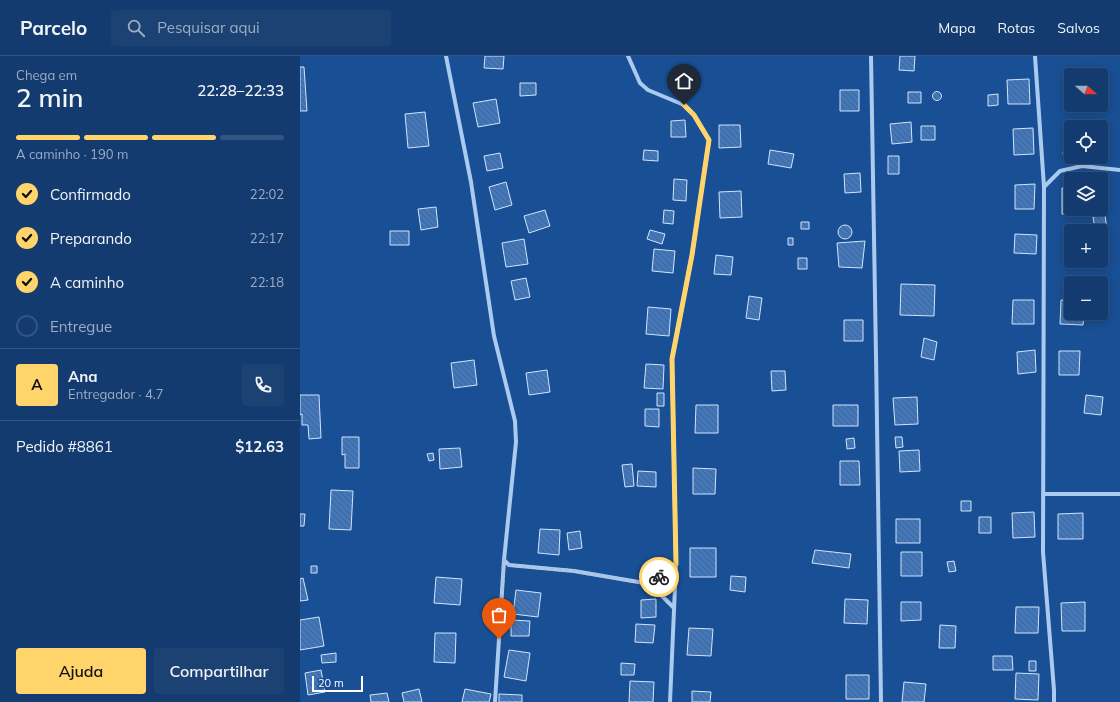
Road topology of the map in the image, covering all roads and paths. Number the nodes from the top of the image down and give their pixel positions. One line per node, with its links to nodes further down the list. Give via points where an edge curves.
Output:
1 (446, 56): 9 (street, via 471,182 494,336 515,421 516,442)
2 (628, 56): 10 (street, via 640,83 648,90 684,105 694,115 709,140 692,255 672,359)
3 (871, 56): 15 (street)
4 (1035, 56): 6 (street)
5 (1120, 170): 6 (street, via 1082,166 1060,171)
6 (1044, 187): 7 (street)
7 (1043, 494): 8 (street); 16 (street, via 1043,552)
8 (1120, 494)
9 (504, 560): 11 (street, via 509,565 574,571); 13 (street)
10 (676, 564): 11 (street); 12 (street)
11 (650, 584): 12 (street)
12 (674, 608): 14 (street)
13 (495, 702)
14 (670, 702)
15 (881, 702)
16 (1054, 702)

